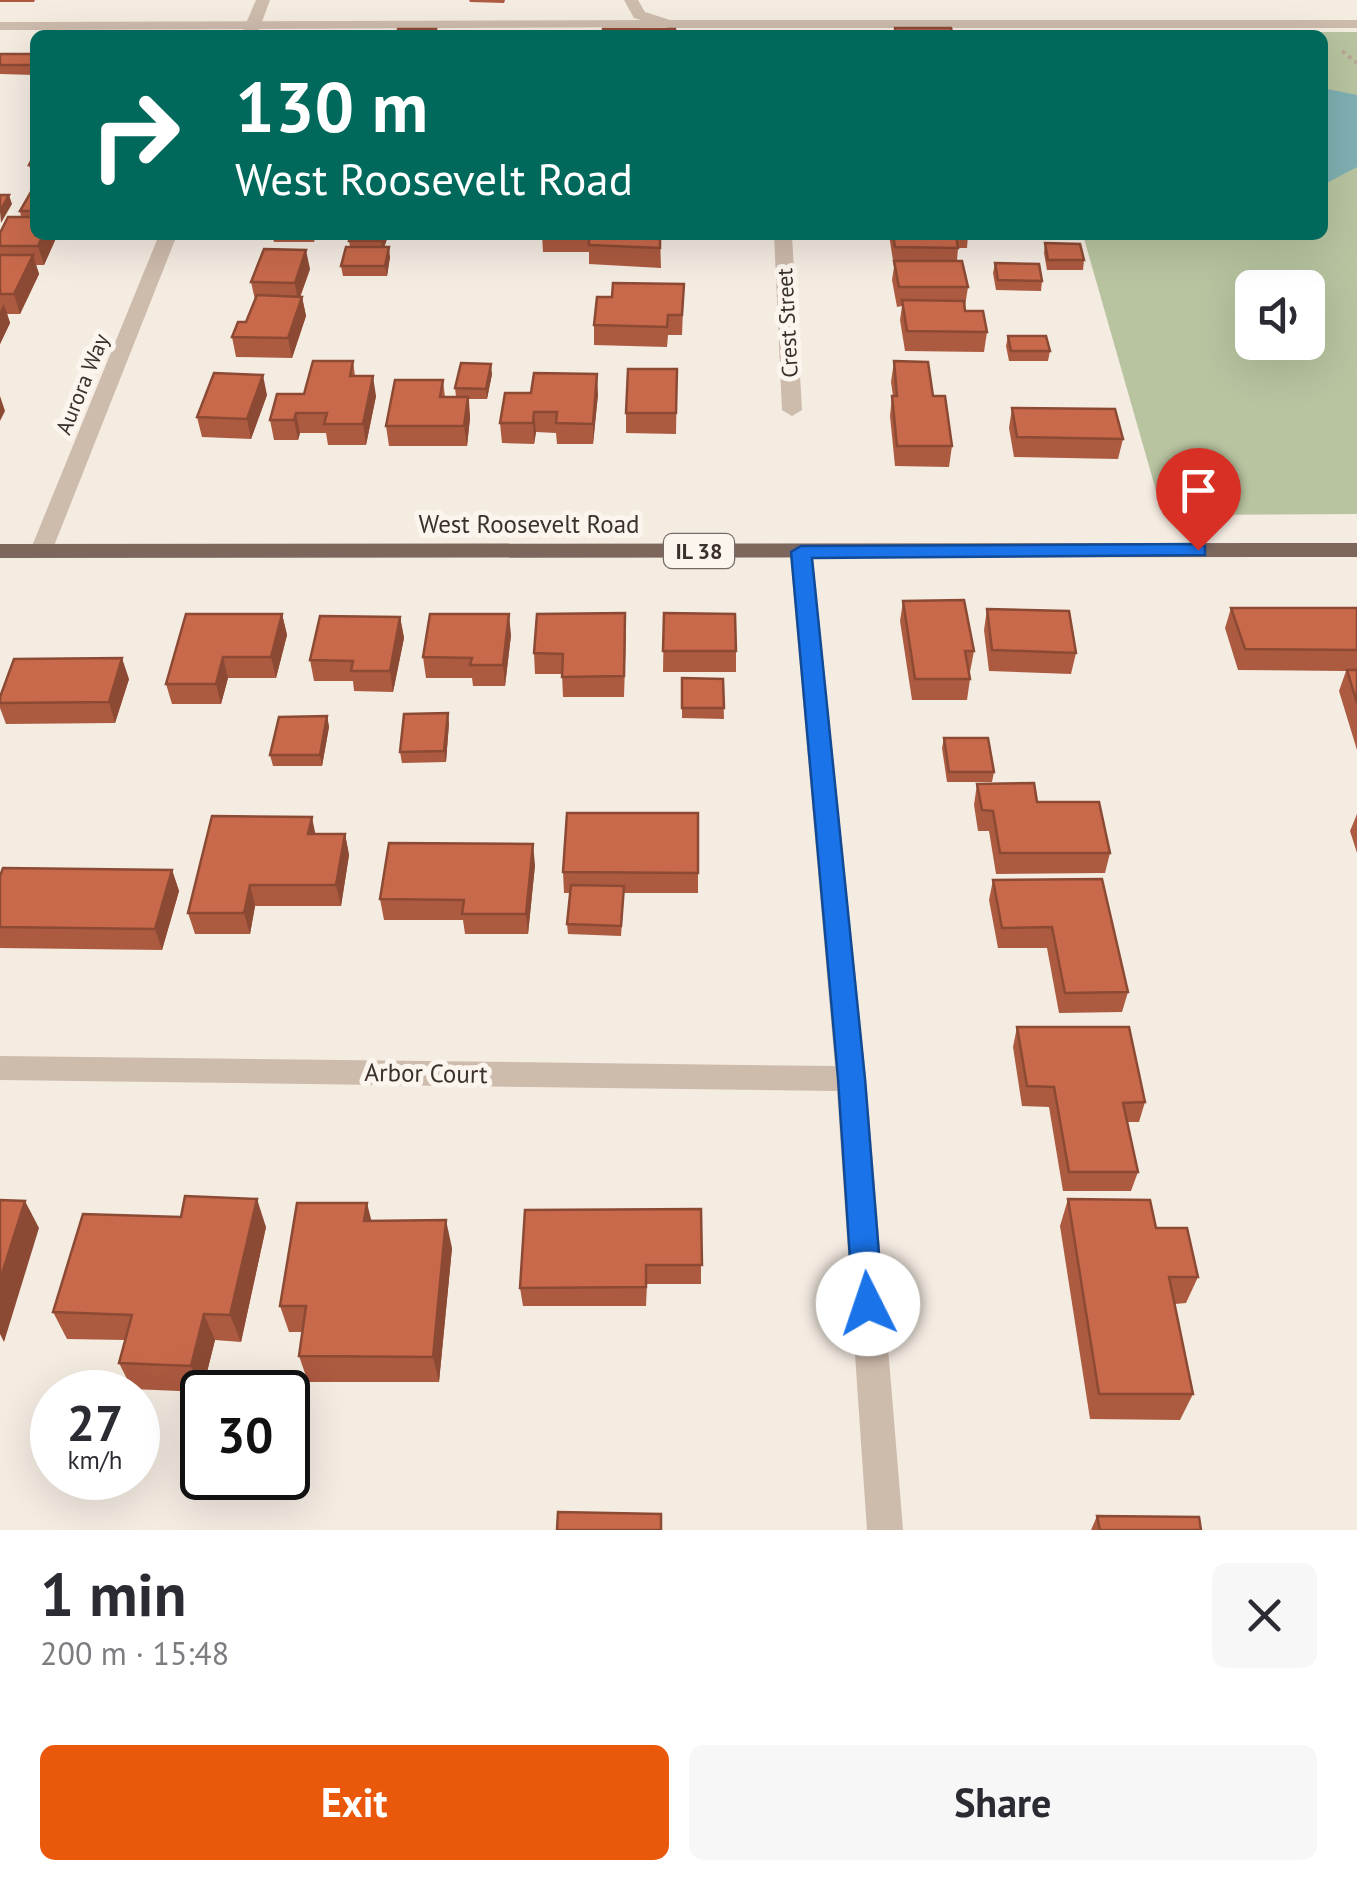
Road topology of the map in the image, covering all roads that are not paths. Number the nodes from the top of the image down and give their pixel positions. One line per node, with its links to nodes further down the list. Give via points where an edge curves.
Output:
1 (263, 0): 7 (street)
2 (631, 0): 3 (street, via 640,15)
3 (669, 24): 8 (street); 9 (street)
4 (1357, 24): 9 (street)
5 (0, 26): 6 (street)
6 (209, 30)
7 (250, 30)
8 (310, 30)
9 (771, 30)
10 (166, 240): 15 (street, Aurora Way)
11 (782, 240): 12 (street, Crest Street)
12 (792, 410)
13 (1357, 550): 16 (main road, West Roosevelt Road / IL 38)
14 (0, 551): 15 (main road, West Roosevelt Road / IL 38)
15 (41, 551): 16 (main road, West Roosevelt Road / IL 38)
16 (801, 552): 18 (street)
17 (0, 1068): 18 (street, Arbor Court)
18 (852, 1079): 19 (street)
19 (885, 1530)

